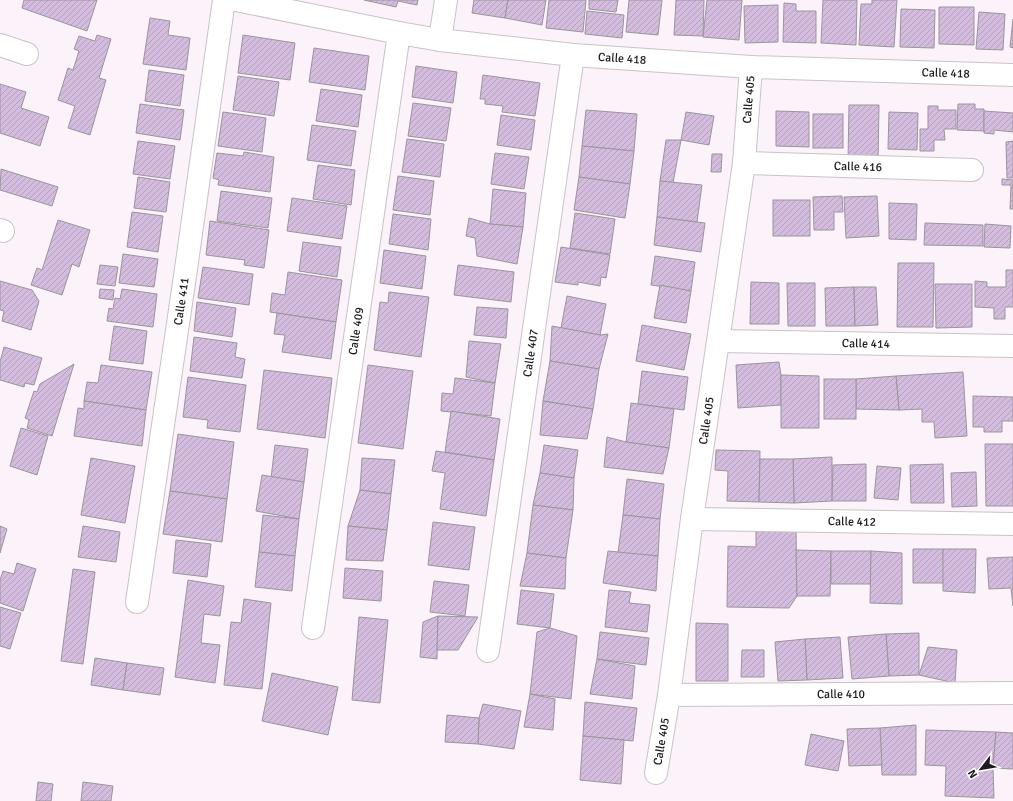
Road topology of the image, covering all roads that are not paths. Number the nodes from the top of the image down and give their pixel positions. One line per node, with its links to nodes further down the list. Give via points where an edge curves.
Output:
1 (224, 0): 17 (street, Calle 411)
2 (236, 0): 4 (street, Calle 418)
3 (446, 0): 5 (street)
4 (399, 33): 5 (street, Calle 418); 18 (street, Calle 409)
5 (440, 40): 8 (street, Calle 418)
6 (0, 45): 7 (street)
7 (27, 54)
8 (573, 56): 9 (street, Calle 418); 19 (street, Calle 407)
9 (751, 67): 10 (street, Calle 418); 11 (street, Calle 405)
10 (1013, 75)
11 (744, 163): 12 (street, Calle 416); 13 (street, Calle 405)
12 (972, 170)
13 (718, 341): 14 (street, Calle 414); 15 (street, Calle 405)
14 (1013, 346)
15 (692, 519): 16 (street, Calle 412); 21 (street, Calle 405)
16 (1013, 524)
17 (137, 602)
18 (313, 628)
19 (488, 651)
20 (1013, 693): 21 (street, Calle 410)
21 (669, 695): 22 (street, Calle 405)
22 (656, 773)

